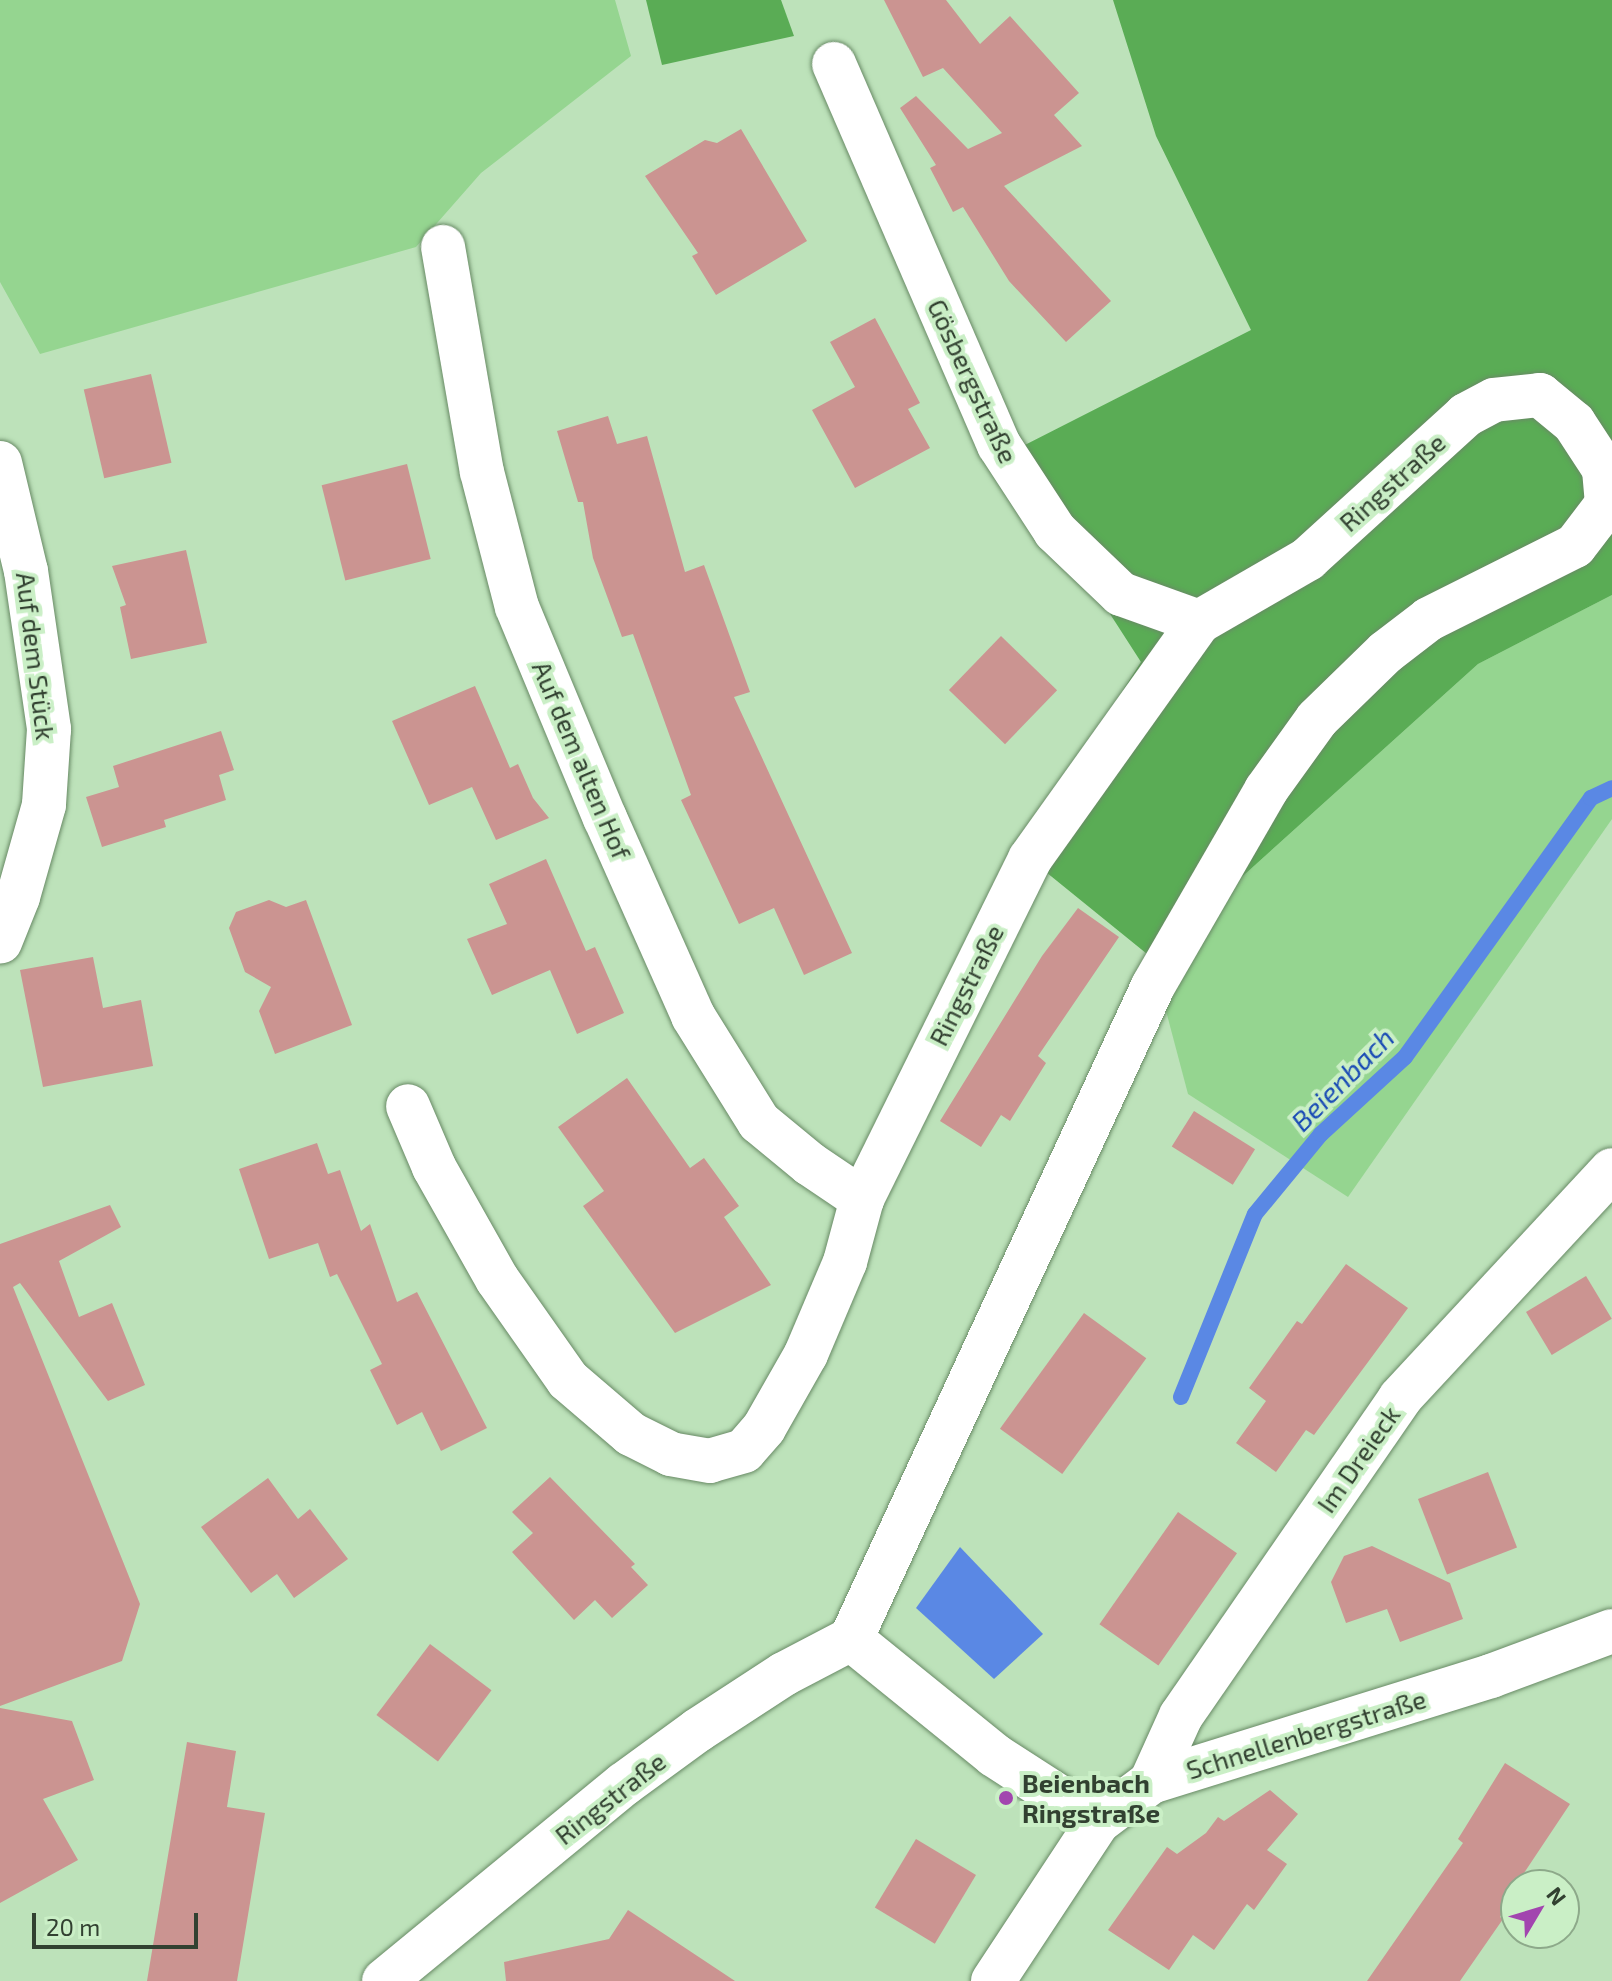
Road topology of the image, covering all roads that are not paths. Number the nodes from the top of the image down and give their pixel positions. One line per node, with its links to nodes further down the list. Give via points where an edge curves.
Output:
1 (834, 64): 4 (street, Gösbergstraße, via 999,445 1055,531 1121,594)
2 (443, 247): 8 (street, Auf dem alten Hof, via 482,472 517,607 605,818 693,1016 759,1122)
3 (0, 463): 5 (street, Auf dem Stück, via 26,571 49,729 44,805)
4 (1199, 622): 8 (street, Ringstraße, via 1030,859); 10 (street, Ringstraße, via 1308,559 1466,415 1494,400 1540,395 1574,423 1604,469 1607,504 1575,546 1429,619 1386,652 1317,719 1266,790 1153,986)
5 (0, 942)
6 (408, 1106): 8 (street, Ringstraße, via 434,1167 497,1279 568,1380 631,1434 671,1454 710,1461 733,1455 744,1451 764,1428 806,1354 845,1262)
7 (1612, 1170): 11 (street, Im Dreieck, via 1400,1398 1181,1716)
8 (862, 1199)
9 (1612, 1631): 11 (street, Schnellenbergstraße, via 1491,1676)
10 (851, 1639): 12 (street, via 994,1755); 13 (street, Ringstraße, via 784,1674 624,1784)
11 (1151, 1782): 12 (street, Schnellenbergstraße)
12 (1098, 1822): 14 (street, Schnellenbergstraße)
13 (384, 1981)
14 (993, 1981)

